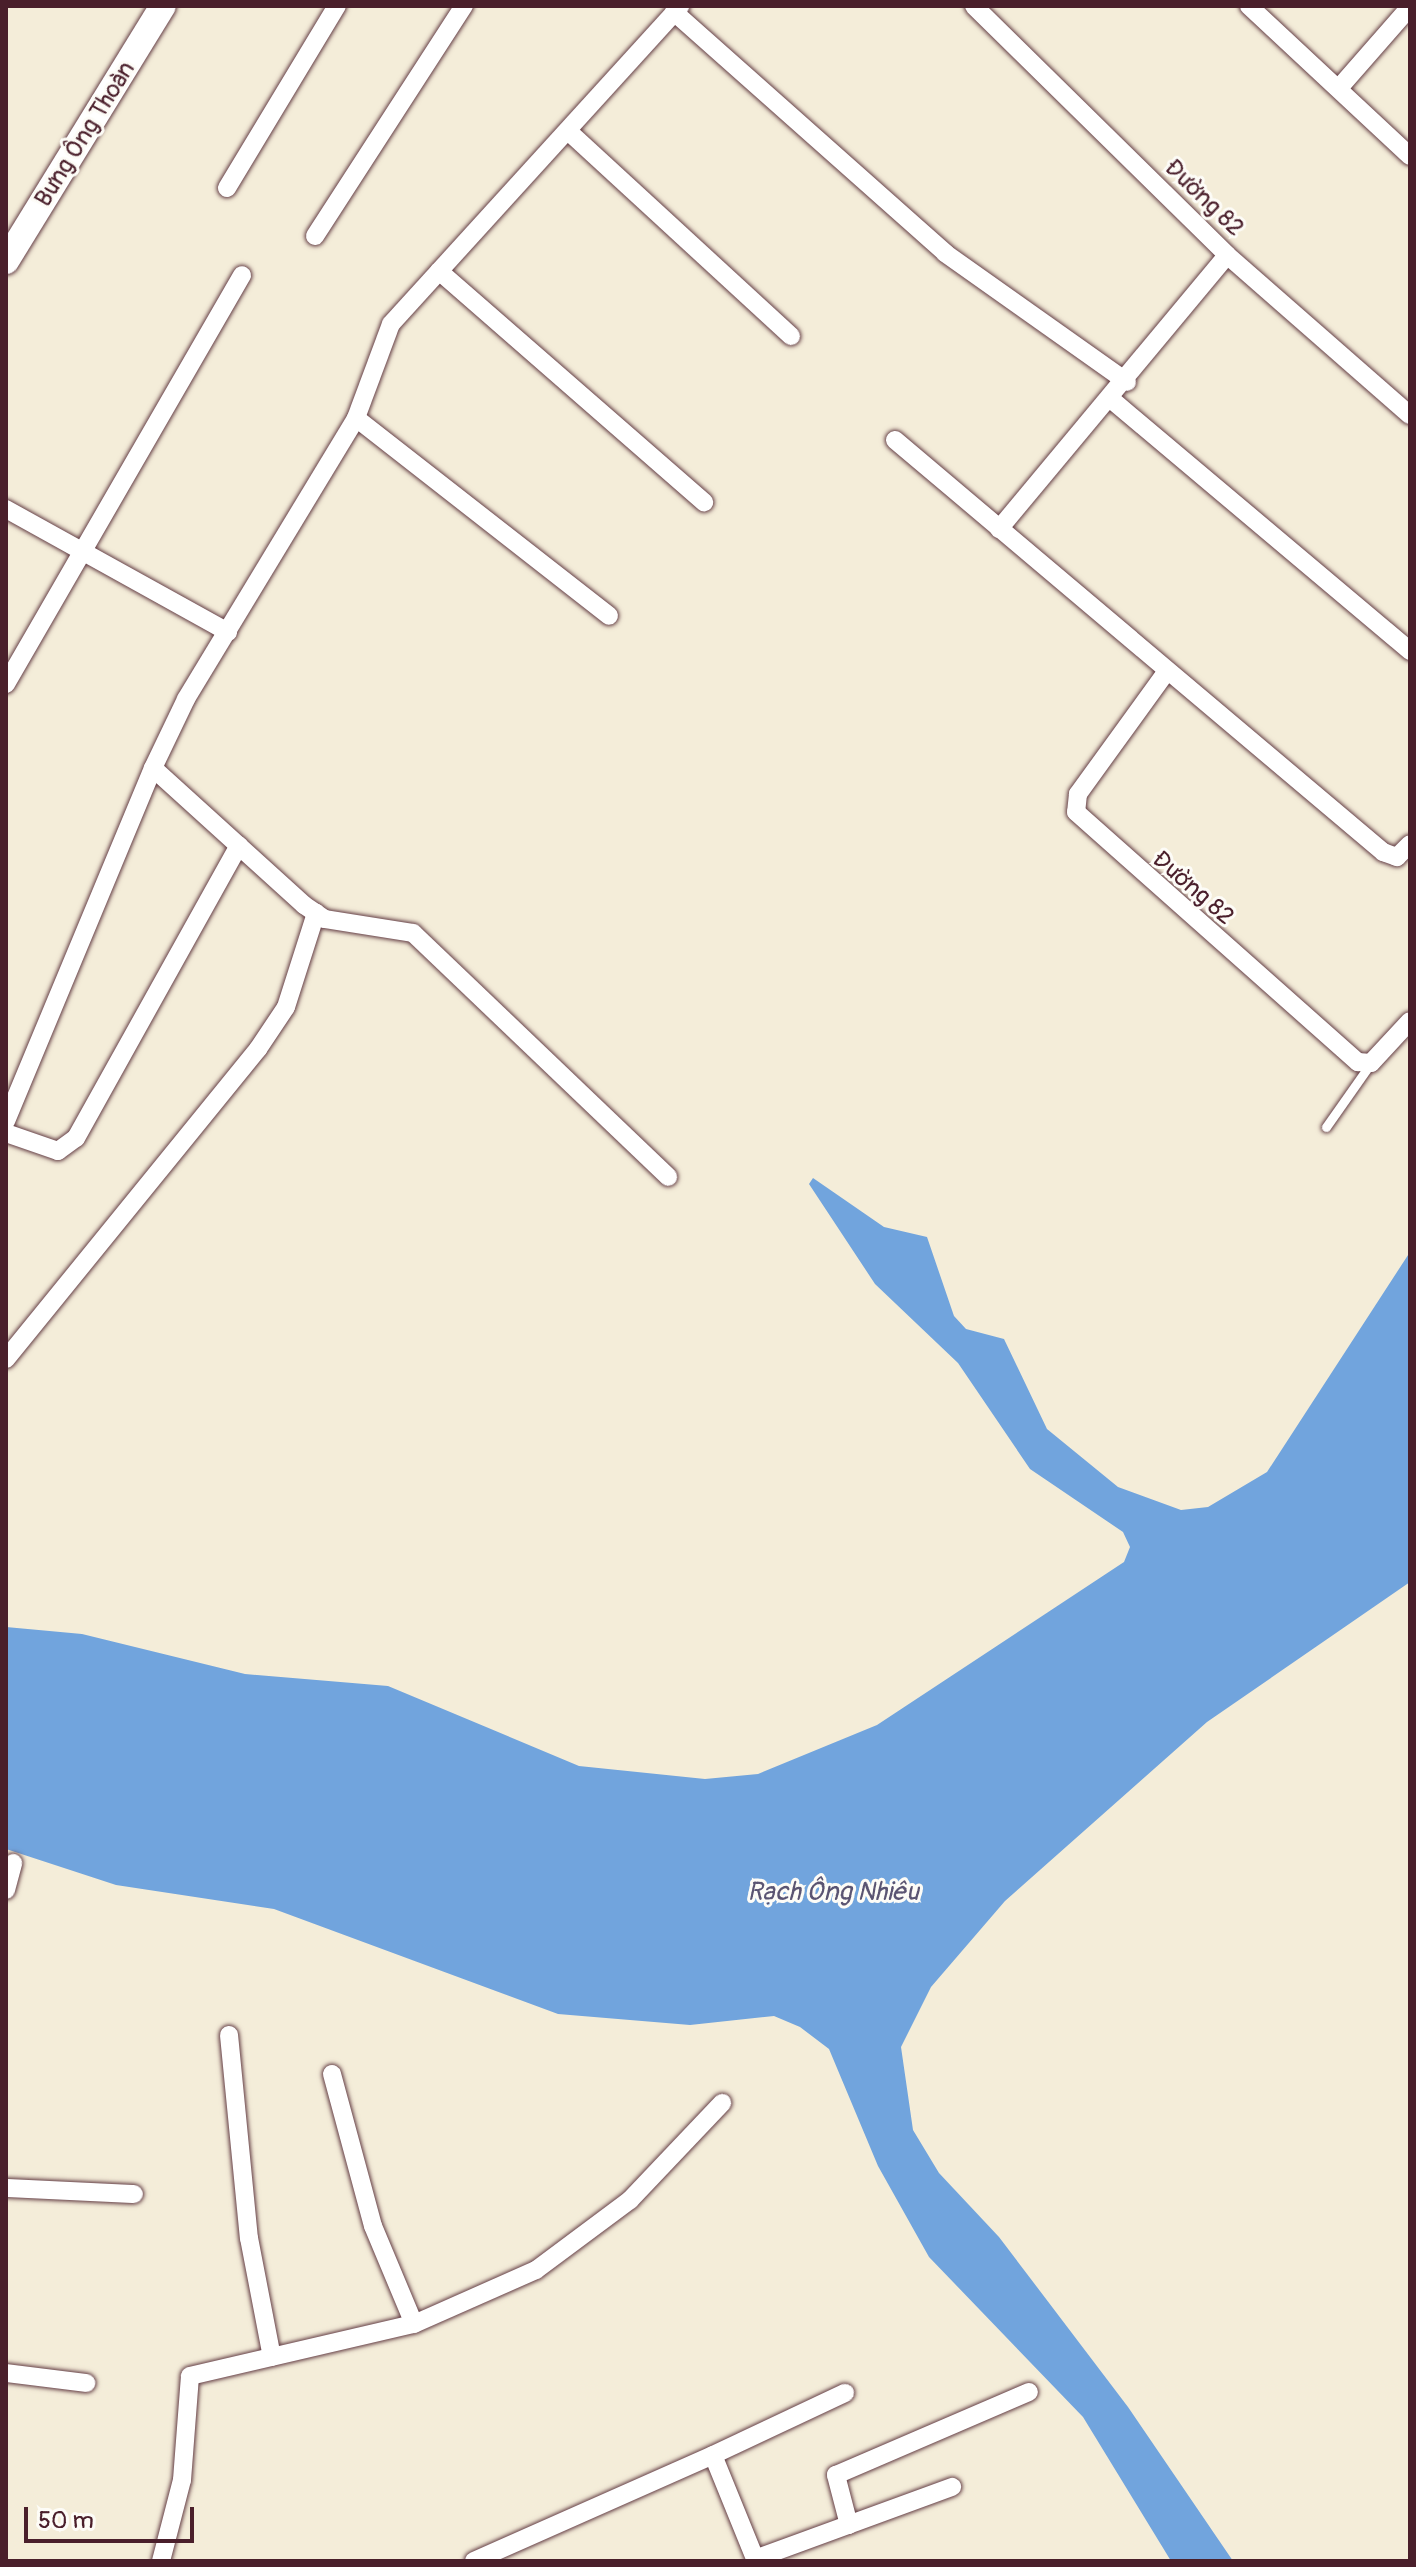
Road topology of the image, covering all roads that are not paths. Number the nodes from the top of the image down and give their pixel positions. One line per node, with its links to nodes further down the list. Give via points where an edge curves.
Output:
1 (163, 6): 14 (street, Bưng Ông Thoàn)
2 (337, 6): 11 (street)
3 (464, 6): 12 (street)
4 (974, 6): 13 (street, Đường 82)
5 (1249, 6): 8 (street)
6 (1410, 7): 8 (street)
7 (677, 9): 9 (street); 18 (street, via 945,253)
8 (1339, 88): 10 (street)
9 (568, 131): 15 (street); 17 (street)
10 (1410, 156)
11 (227, 188)
12 (315, 236)
13 (1227, 255): 18 (street); 20 (street, Đường 82)
14 (6, 261)
15 (439, 271): 21 (street, via 380,343); 23 (street)
16 (242, 275): 26 (street)
17 (791, 336)
18 (1127, 382): 19 (street)
19 (1112, 400): 25 (street); 29 (street)
20 (1410, 415)
21 (356, 418): 27 (street); 28 (street)
22 (895, 440): 25 (street)
23 (704, 502)
24 (6, 509): 26 (street)
25 (999, 529): 30 (street)
26 (78, 551): 28 (street); 31 (street)
27 (609, 616)
28 (228, 632): 32 (street)
29 (1410, 651)
30 (1167, 671): 33 (street, via 1383,852 1397,857); 37 (street, Đường 82, via 1078,794 1076,812 1346,1052)
31 (6, 684)
32 (153, 768): 34 (street); 38 (street)
33 (1410, 844)
34 (239, 845): 35 (street); 40 (street, via 76,1138 58,1151)
35 (316, 913): 41 (street, via 413,933); 42 (street, via 286,1007 258,1049)
36 (1410, 1021): 37 (street)
37 (1371, 1063): 39 (lane)
38 (6, 1121)
39 (1326, 1127)
40 (6, 1133)
41 (668, 1177)
42 (6, 1359)
43 (13, 1863): 44 (street)
44 (6, 1890)
45 (229, 2035): 51 (street, via 249,2238)
46 (332, 2074): 50 (street, via 373,2226)
47 (722, 2103): 50 (street, via 630,2200 572,2248)
48 (6, 2188): 49 (street)
49 (134, 2194)
50 (414, 2324): 51 (street)
51 (272, 2357): 60 (street, via 190,2376 182,2480)
52 (6, 2373): 53 (street)
53 (86, 2383)
54 (1029, 2392): 58 (street, via 836,2475)
55 (845, 2393): 56 (street)
56 (713, 2455): 59 (street); 61 (street)
57 (952, 2487): 58 (street)
58 (849, 2525): 59 (street)
59 (755, 2560)
60 (161, 2561)
61 (474, 2561)

